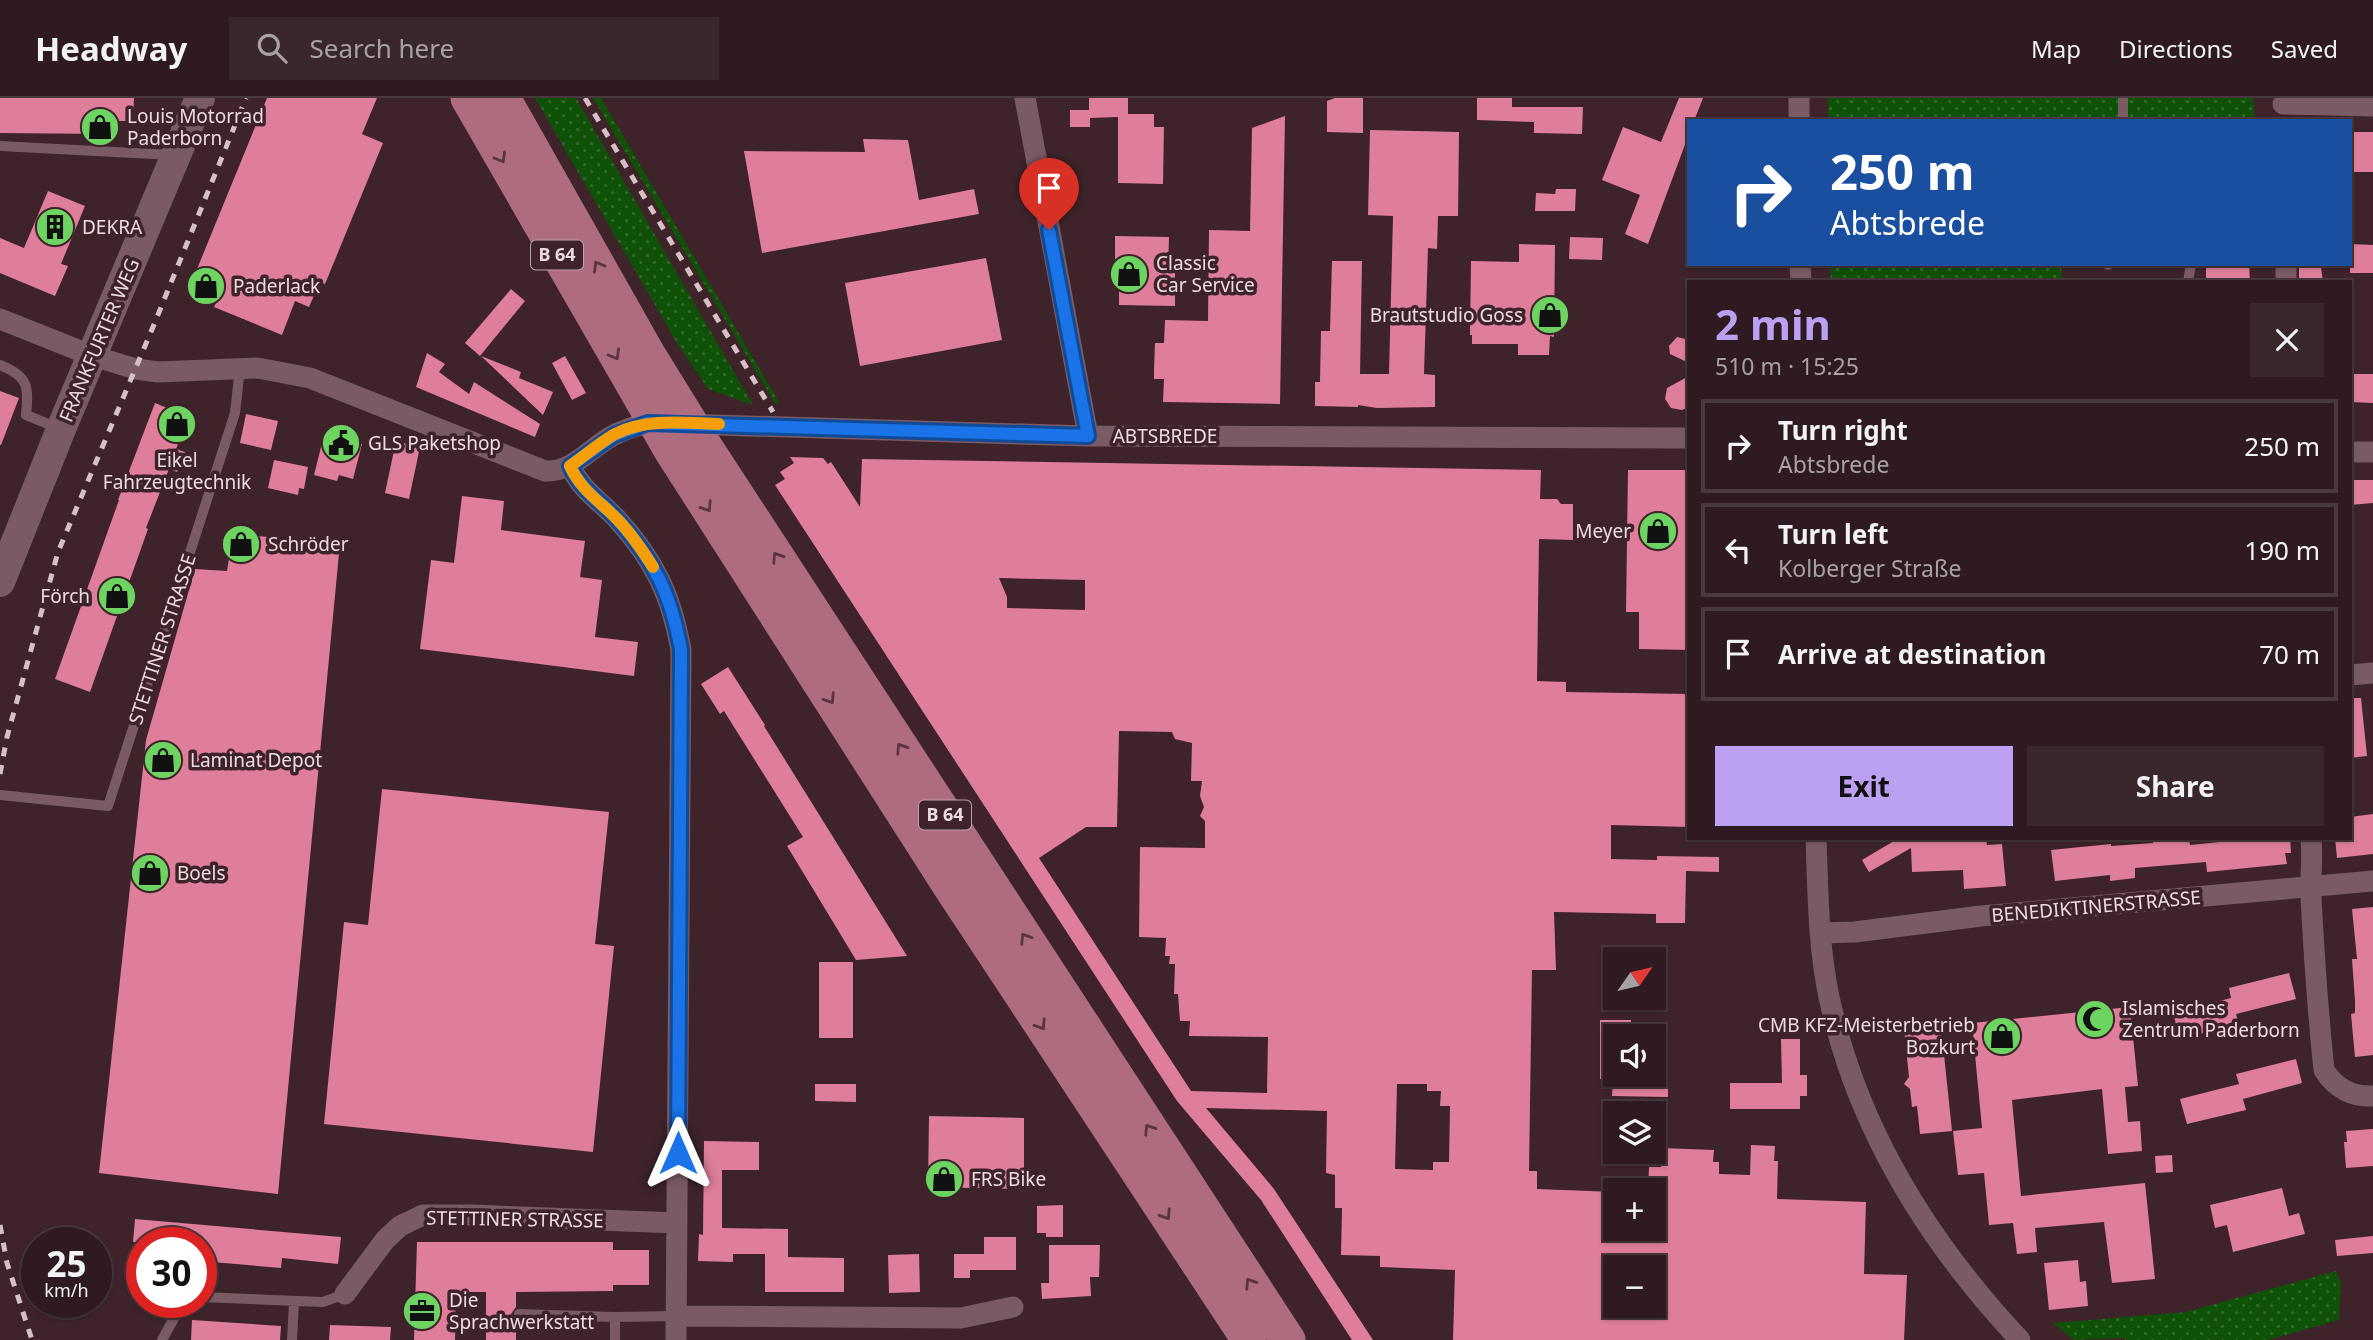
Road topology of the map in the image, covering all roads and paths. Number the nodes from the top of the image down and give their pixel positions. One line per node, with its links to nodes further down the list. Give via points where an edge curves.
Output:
1 (200, 98): 12 (main road, FRANKFURTER WEG)
2 (468, 98): 20 (highway, B 64, one-way to 20, via 646,411)
3 (503, 98): 20 (highway, B 64, one-way to 3, via 682,410)
4 (1025, 98): 18 (street)
5 (1799, 98): 9 (street)
6 (2123, 98): 10 (lane)
7 (2373, 106): 8 (street)
8 (2283, 108)
9 (1799, 119)
10 (2123, 119)
11 (0, 146): 12 (lane)
12 (177, 155): 14 (main road, FRANKFURTER WEG)
13 (0, 319): 14 (street)
14 (93, 356): 16 (street, via 158,372); 17 (main road, FRANKFURTER WEG)
15 (0, 365): 17 (lane, via 23,379 28,396 26,415)
16 (240, 368): 23 (street, via 310,378 545,471); 27 (lane, STETTINER STRASSE, via 235,412 108,806)
17 (61, 429): 24 (main road, FRANKFURTER WEG)
18 (1088, 436): 19 (street, ABTSBREDE); 23 (street, ABTSBREDE, via 648,423 614,435)
19 (1687, 438)
20 (687, 447): 47 (highway, B 64, one-way to 47, via 950,886); 48 (highway, B 64, one-way to 20)
21 (2352, 452): 22 (street)
22 (2373, 452)
23 (570, 466): 34 (street, via 578,483 639,545 662,581 681,650)
24 (0, 582)
25 (2373, 673): 26 (street)
26 (2352, 675)
27 (0, 796)
28 (1816, 840): 32 (street)
29 (2311, 840): 31 (street)
30 (2373, 881): 31 (street, BENEDIKTINERSTRASSE)
31 (2311, 887): 32 (street, BENEDIKTINERSTRASSE); 33 (street, via 2324,1070 2332,1083 2347,1092)
32 (1820, 933): 49 (street, via 1829,996 1847,1067 1880,1147 1936,1239)
33 (2373, 1096)
34 (677, 1223): 35 (street, STETTINER STRASSE, via 423,1215 385,1240); 40 (street)
35 (345, 1294): 37 (lane, via 323,1302)
36 (217, 1298): 37 (lane)
37 (294, 1302): 44 (lane)
38 (1013, 1307): 40 (street, via 961,1318)
39 (519, 1314): 41 (lane)
40 (677, 1316): 41 (lane); 46 (street)
41 (615, 1317): 45 (lane)
42 (174, 1318): 43 (lane)
43 (162, 1340)
44 (292, 1340)
45 (615, 1340)
46 (676, 1340)
47 (1249, 1340)
48 (1288, 1340)
49 (2021, 1340)

